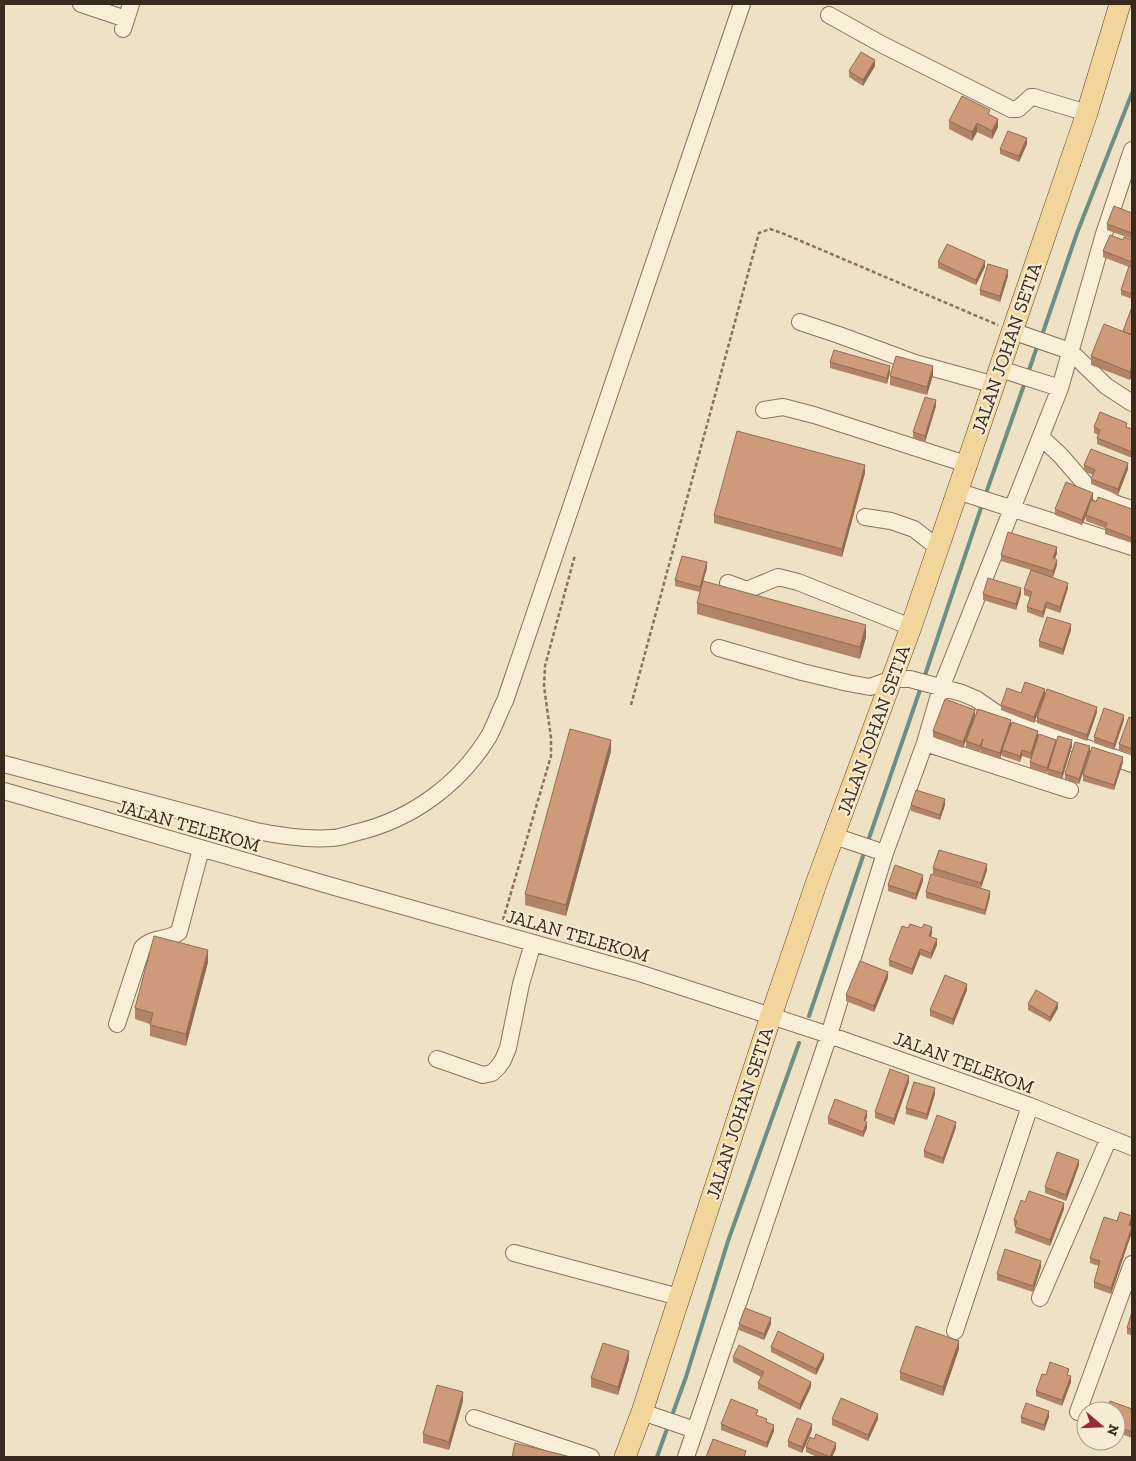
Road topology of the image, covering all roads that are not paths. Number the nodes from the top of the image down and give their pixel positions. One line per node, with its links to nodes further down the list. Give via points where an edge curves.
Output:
1 (81, 4): 5 (street)
2 (742, 4): 31 (street, via 504,701 490,735 471,762 441,792 410,813 377,828 334,838 292,838 256,832)
3 (1120, 4): 6 (main road, JALAN JOHAN SETIA)
4 (829, 15): 6 (street, via 1011,109 1018,109 1034,97)
5 (127, 17)
6 (1087, 113): 11 (main road, JALAN JOHAN SETIA)
7 (1132, 150): 8 (street)
8 (1104, 234): 9 (street); 12 (street)
9 (1123, 241)
10 (800, 322): 13 (street, via 915,363)
11 (1019, 333): 12 (street); 13 (main road, JALAN JOHAN SETIA)
12 (1066, 350): 14 (street); 15 (street, via 1106,386)
13 (1004, 376): 14 (street); 18 (main road, JALAN JOHAN SETIA)
14 (1053, 386): 17 (street)
15 (1132, 403)
16 (764, 410): 18 (street, via 784,407 814,414)
17 (1041, 437): 20 (street); 21 (street, via 1099,496)
18 (966, 464): 19 (main road, JALAN JOHAN SETIA)
19 (965, 494): 20 (street); 23 (main road, JALAN JOHAN SETIA)
20 (1006, 507): 24 (street); 29 (street)
21 (1132, 509)
22 (865, 517): 23 (street, via 914,529)
23 (937, 547): 26 (main road, JALAN JOHAN SETIA)
24 (1132, 547)
25 (728, 583): 26 (street, via 747,590 778,577)
26 (911, 627): 28 (main road, JALAN JOHAN SETIA)
27 (719, 648): 28 (street, via 870,687)
28 (901, 679): 29 (street); 35 (main road, JALAN JOHAN SETIA)
29 (937, 686): 30 (street); 32 (street, via 976,699 1005,720)
30 (925, 743): 33 (street); 41 (street, via 885,853)
31 (4, 764)
32 (1132, 764)
33 (1070, 790)
34 (4, 791): 36 (street, JALAN TELEKOM)
35 (839, 838): 37 (street); 39 (main road, JALAN JOHAN SETIA)
36 (201, 849): 38 (street, JALAN TELEKOM); 40 (street, via 179,932 142,948)
37 (876, 850)
38 (533, 943): 39 (street, JALAN TELEKOM); 42 (street, via 504,1060 492,1073 483,1075)
39 (771, 1016): 41 (street, JALAN TELEKOM); 48 (main road, JALAN JOHAN SETIA)
40 (117, 1024)
41 (829, 1035): 43 (street, JALAN TELEKOM); 54 (street, via 705,1404)
42 (437, 1059)
43 (1030, 1106): 44 (street, JALAN TELEKOM); 50 (street)
44 (1109, 1138): 45 (street, JALAN TELEKOM); 49 (street)
45 (1132, 1147)
46 (514, 1253): 48 (street)
47 (1132, 1264): 51 (street)
48 (679, 1297): 52 (main road, JALAN JOHAN SETIA)
49 (1040, 1298)
50 (955, 1331)
51 (1082, 1401)
52 (649, 1415): 54 (street); 56 (main road, JALAN JOHAN SETIA)
53 (474, 1418): 55 (street)
54 (689, 1428): 57 (street)
55 (591, 1457)
56 (625, 1457)
57 (686, 1457)

